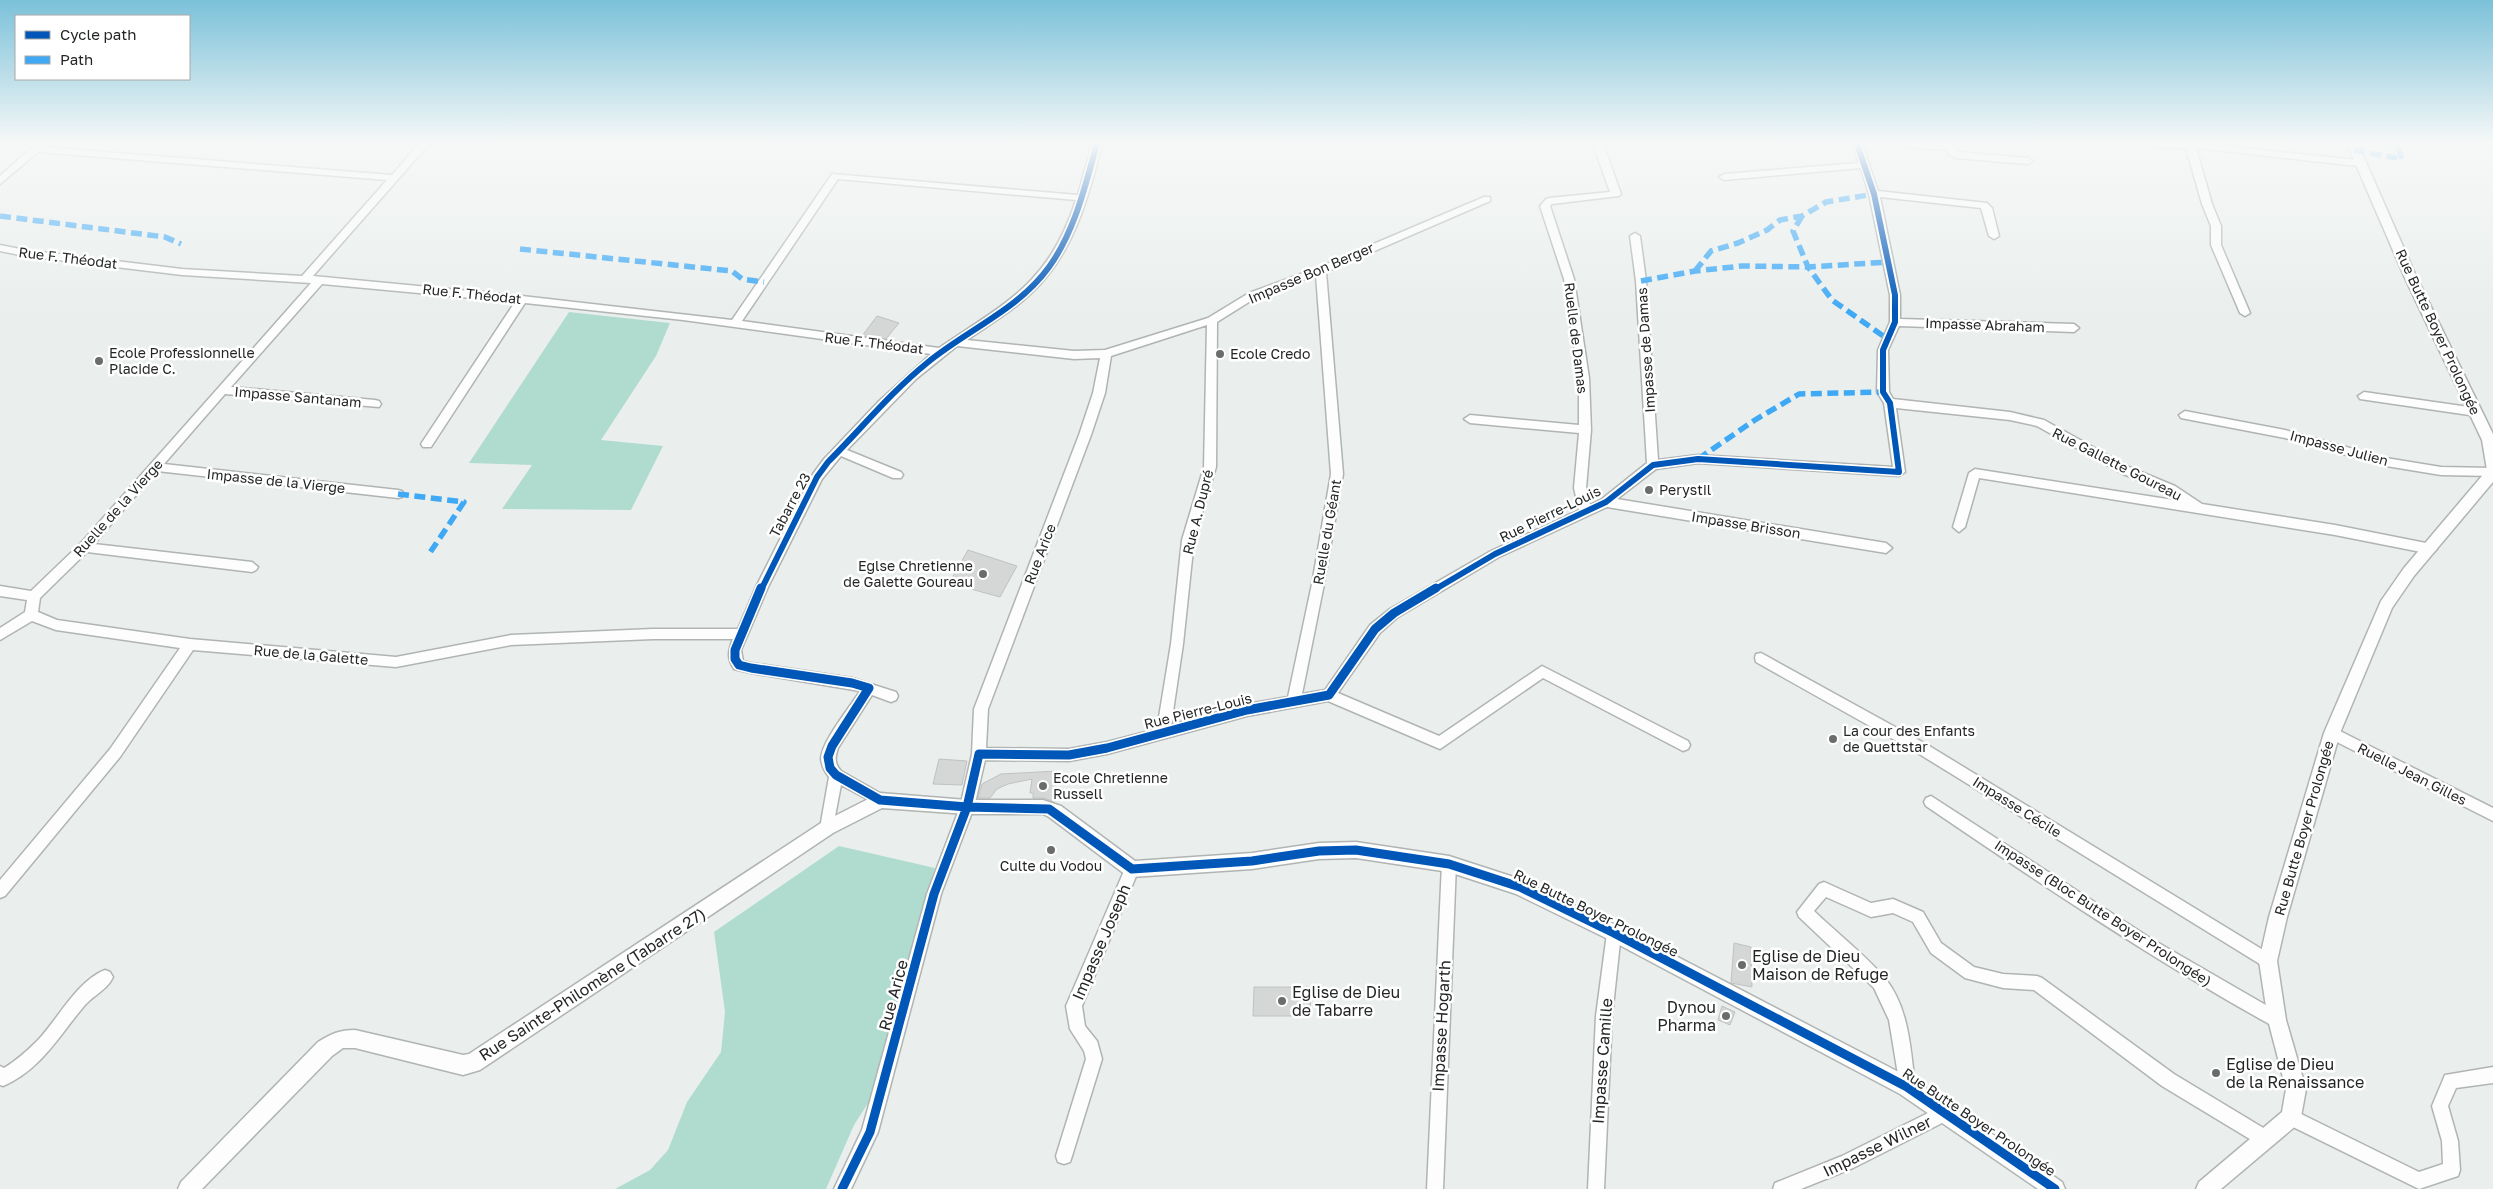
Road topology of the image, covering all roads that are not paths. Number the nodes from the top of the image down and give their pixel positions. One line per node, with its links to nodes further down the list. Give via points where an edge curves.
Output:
1 (375, 199): 14 (street)
2 (819, 199): 20 (street)
3 (1081, 199): 22 (street, Tabarre 23, via 1060,249 1036,284)
4 (1486, 199): 13 (street, Impasse Bon Berger)
5 (1563, 199): 32 (street, Ruelle de Damas, via 1549,201 1545,206 1570,279 1584,378)
6 (1875, 199): 19 (street, Rue Pierre-Louis, via 1895,295)
7 (1929, 199): 11 (street, via 1984,205)
8 (2206, 199): 17 (street, via 2216,226 2216,245)
9 (2375, 199): 29 (street, Rue Butte Boyer Prolongée)
10 (1635, 236): 36 (street, Impasse de Damas)
11 (1994, 236)
12 (0, 248): 14 (street, Rue F. Théodat, via 182,272)
13 (1321, 270): 18 (street, Impasse Bon Berger, via 1253,295); 59 (street, Ruelle du Géant, via 1337,474)
14 (305, 280): 15 (street, Rue F. Théodat)
15 (319, 280): 16 (street, Rue F. Théodat); 25 (street, Ruelle de la Vierge)
16 (522, 299): 20 (street, Rue F. Théodat); 34 (street)
17 (2245, 313)
18 (1212, 320): 24 (street, Impasse Bon Berger); 60 (street, Rue A. Dupré, via 1210,467 1188,540 1177,644)
19 (1895, 322): 21 (street, Impasse Abraham); 27 (street, Rue Pierre-Louis, via 1883,350 1882,392)
20 (734, 325): 23 (street, Rue F. Théodat)
21 (2074, 328)
22 (956, 342): 23 (street, Tabarre 23); 24 (street, Impasse Bon Berger, via 1074,355)
23 (942, 352): 35 (street, Tabarre 23)
24 (1106, 354): 63 (street, Rue Arice, via 1099,393 1086,435 981,709)
25 (221, 390): 28 (street, Impasse Santanam); 37 (street, Ruelle de la Vierge)
26 (2364, 396): 29 (street)
27 (1890, 403): 36 (street, Rue Pierre-Louis, via 1899,472 1698,458); 42 (street, Rue Gallette Goureau, via 2010,416 2040,424 2125,470 2171,489)
28 (375, 404)
29 (2476, 412): 33 (street, Rue Butte Boyer Prolongée)
30 (2185, 415): 38 (street, Impasse Julien, via 2285,434 2395,463 2441,471)
31 (1470, 419): 32 (street)
32 (1585, 430): 43 (street, Ruelle de Damas, via 1580,488)
33 (2491, 440): 38 (street, Rue Butte Boyer Prolongée)
34 (427, 444)
35 (839, 451): 39 (street); 52 (street, Tabarre 23, via 807,495)
36 (1653, 465): 41 (street, Rue Pierre-Louis)
37 (155, 467): 40 (street, Impasse de la Vierge); 45 (street, Ruelle de la Vierge)
38 (2493, 471): 47 (street, Rue Butte Boyer Prolongée)
39 (897, 475)
40 (398, 494)
41 (1606, 502): 43 (street, Rue Pierre-Louis); 46 (street, Impasse Brisson)
42 (2199, 508): 44 (street, via 1975,473); 47 (street, Rue Gallette Goureau)
43 (1585, 510): 57 (street, Rue Pierre-Louis, via 1495,554 1394,613 1374,629)
44 (1959, 527)
45 (84, 547): 48 (street); 50 (street, Ruelle de la Vierge)
46 (1886, 548)
47 (2431, 549): 61 (street, Rue Butte Boyer Prolongée, via 2409,572 2386,605)
48 (252, 567)
49 (0, 591): 50 (street)
50 (34, 596): 51 (street)
51 (30, 615): 53 (street); 54 (street, via 56,625)
52 (742, 634): 54 (street, Rue de la Galette, via 511,640 396,662); 56 (street, Tabarre 23, via 735,650 739,665)
53 (0, 636)
54 (190, 644): 72 (street, via 115,753)
55 (1761, 658): 74 (street, Impasse Cécile, via 1921,748)
56 (869, 688): 58 (street); 64 (street, via 832,746 828,757 830,768)
57 (1329, 695): 59 (street, Rue Pierre-Louis); 62 (street, via 1440,743 1542,671)
58 (891, 696)
59 (1294, 702): 60 (street, Rue Pierre-Louis)
60 (1163, 731): 63 (street, Rue Pierre-Louis, via 1107,748 1069,755)
61 (2332, 734): 68 (street, Ruelle Jean Gilles); 74 (street, Rue Butte Boyer Prolongée, via 2278,917)
62 (1683, 745)
63 (979, 754): 67 (street)
64 (836, 775): 65 (street); 69 (street)
65 (880, 800): 67 (street); 69 (street, Rue Sainte-Philomène (Tabarre 27))
66 (1931, 802): 76 (street, Impasse (Bloc Butte Boyer Prolongée), via 2066,893)
67 (967, 807): 71 (street, via 1049,809); 85 (street, Rue Arice, via 934,894 870,1132)
68 (2493, 815)
69 (827, 828): 84 (street, Rue Sainte-Philomène (Tabarre 27), via 473,1063 462,1065 355,1039 340,1039 325,1049)
70 (1449, 864): 71 (street, Rue Butte Boyer Prolongée, via 1356,850 1319,850 1252,861); 73 (street, Rue Butte Boyer Prolongée, via 1520,887); 86 (street, Impasse Hogarth)
71 (1132, 870): 83 (street, Impasse Joseph, via 1074,1006 1078,1028 1091,1047 1094,1059)
72 (0, 891)
73 (1614, 933): 79 (street, Rue Butte Boyer Prolongée); 87 (street, Impasse Camille, via 1604,1016)
74 (2268, 962): 76 (street, Rue Butte Boyer Prolongée)
75 (105, 977): 77 (street, via 81,998 26,1063 3,1078)
76 (2277, 1020): 81 (street, Rue Butte Boyer Prolongée, via 2296,1089)
77 (0, 1074)
78 (2493, 1075): 81 (street, via 2451,1081 2440,1106 2450,1141 2452,1170 2418,1181)
79 (1907, 1087): 80 (street, Rue Butte Boyer Prolongée); 82 (street, via 1902,1038 1887,994 1804,912 1824,888 1871,910 1894,906 1918,917 1936,948 1970,973 2003,981 2036,983 2168,1080)
80 (1944, 1113): 88 (street, Impasse Wilner, via 1846,1162); 89 (street, Rue Butte Boyer Prolongée)
81 (2291, 1117): 82 (street)
82 (2264, 1138): 90 (street)
83 (1064, 1156)
84 (188, 1189)
85 (842, 1189)
86 (1435, 1189)
87 (1596, 1189)
88 (1781, 1189)
89 (2054, 1189)
90 (2206, 1189)

